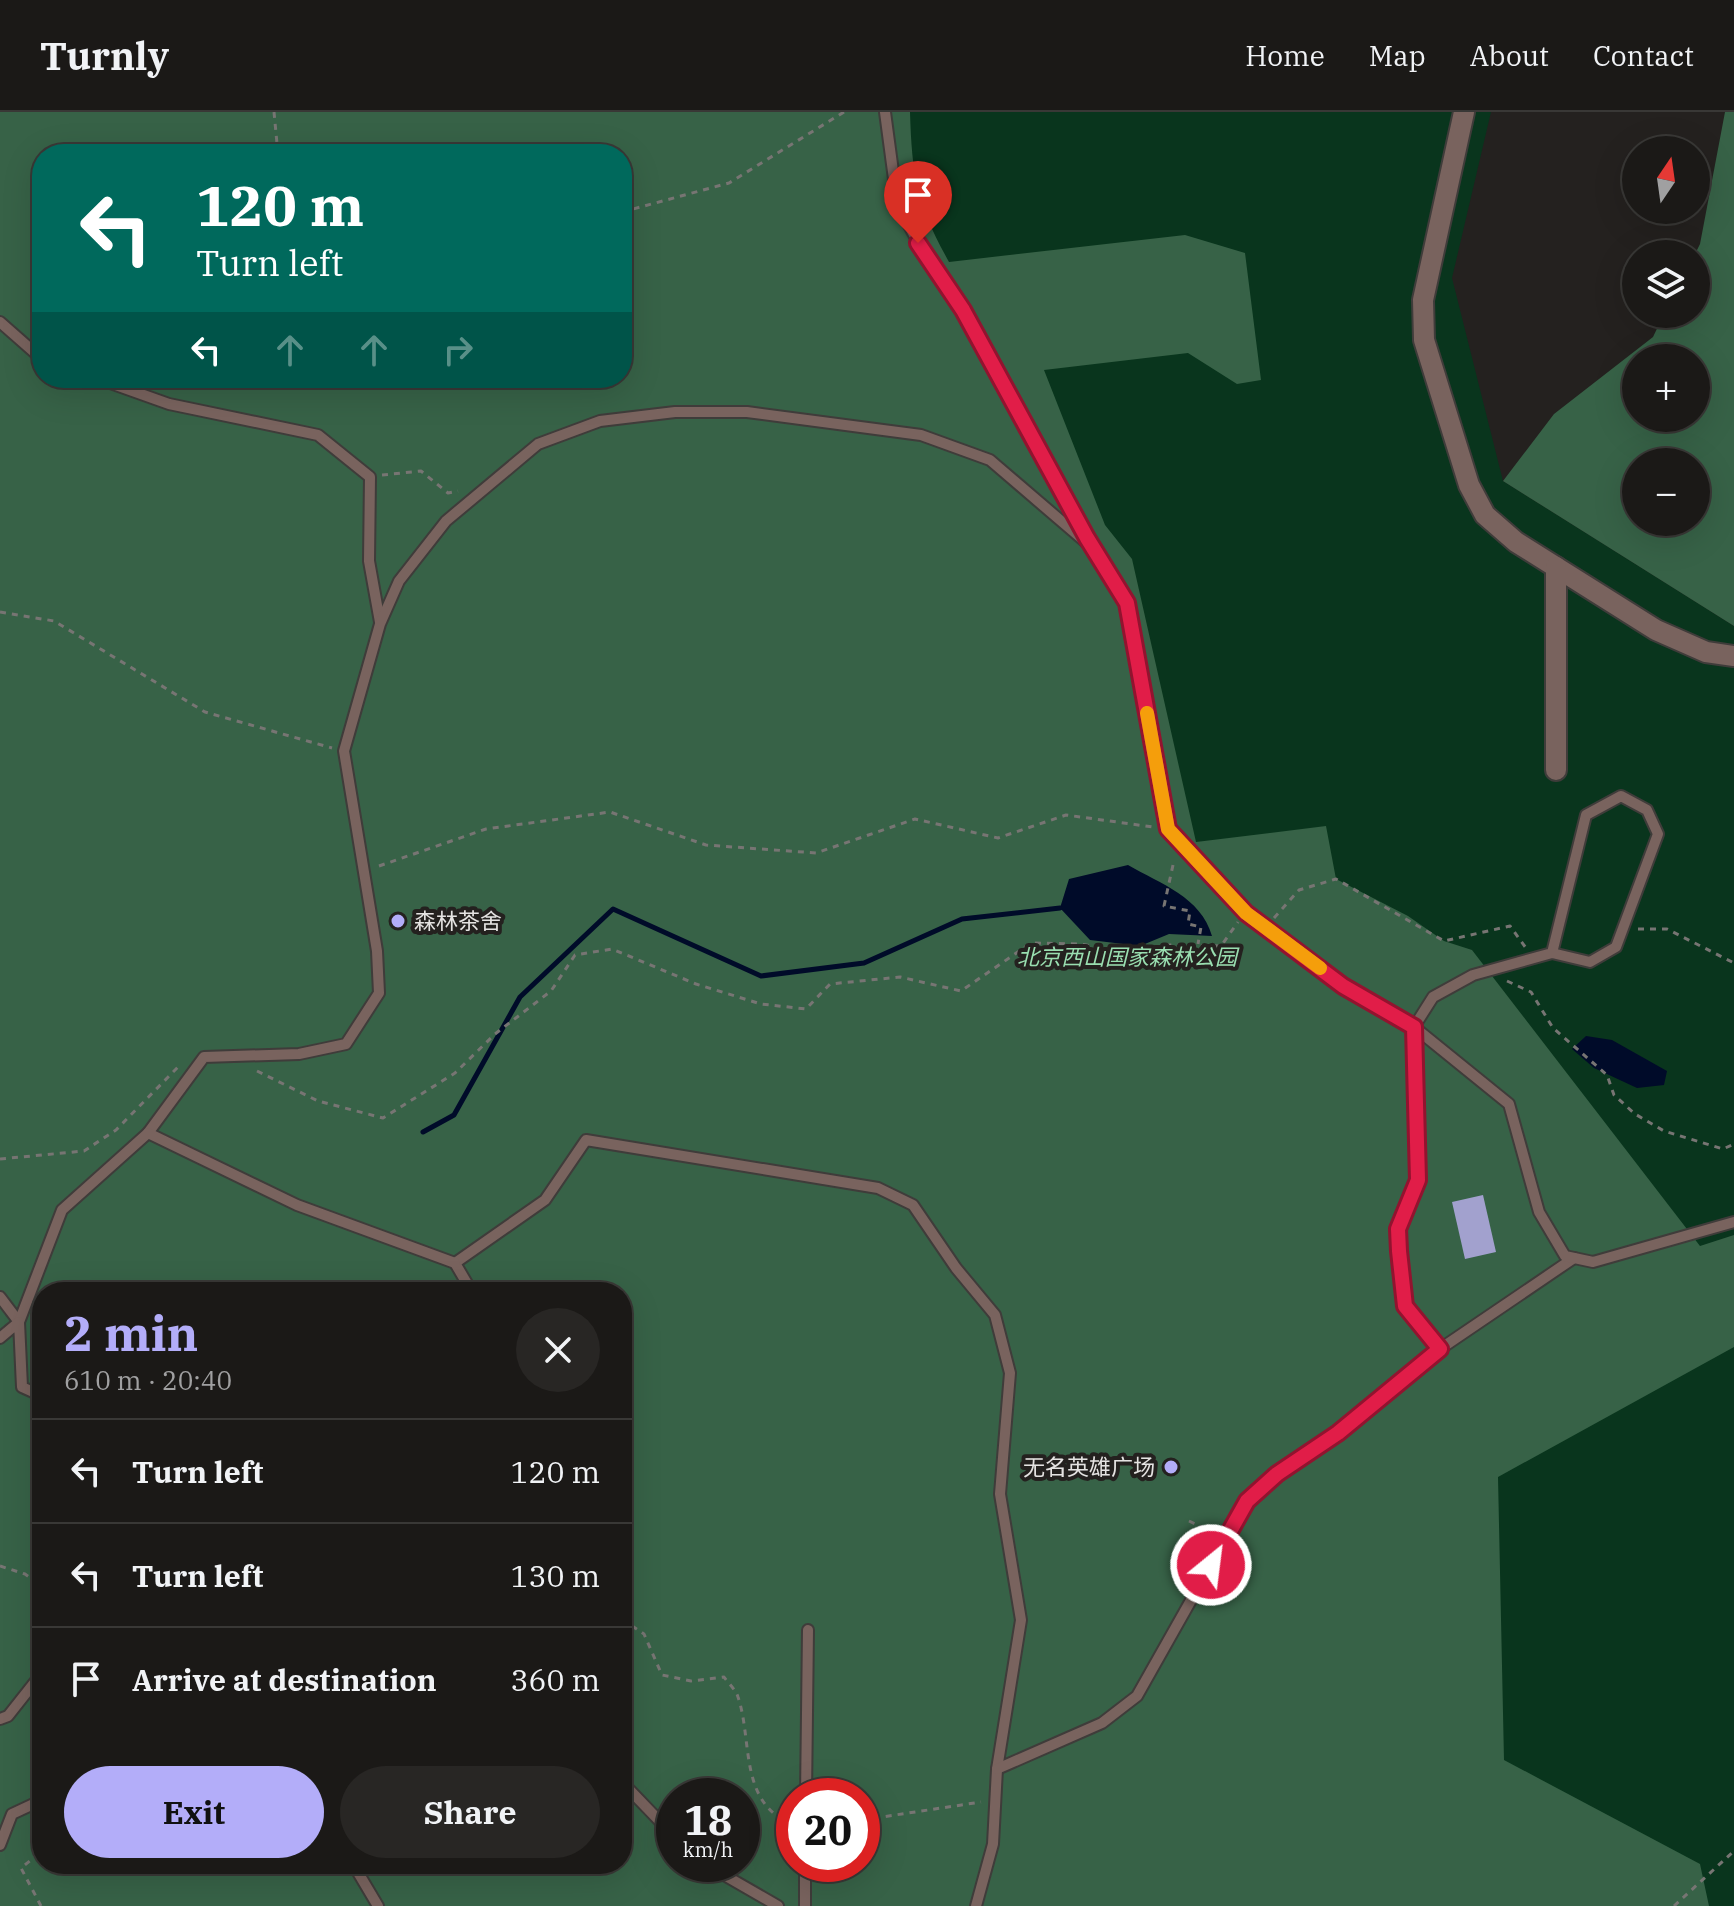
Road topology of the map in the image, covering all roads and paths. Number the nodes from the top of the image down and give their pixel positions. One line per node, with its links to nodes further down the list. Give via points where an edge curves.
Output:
1 (274, 112): 5 (path)
2 (844, 112): 6 (path, via 729,183)
3 (885, 112): 12 (lane, via 906,220 963,310)
4 (1464, 112): 13 (street, via 1423,300 1424,340 1469,485 1485,515)
5 (277, 144)
6 (632, 209)
7 (0, 322): 8 (lane)
8 (32, 350)
9 (124, 388): 10 (lane, via 169,404 318,435)
10 (370, 477): 11 (path, via 421,471 448,493); 15 (lane, via 369,561)
11 (488, 484): 12 (lane, via 538,444 600,421 675,412 747,412 921,435 990,460); 15 (lane, via 446,521 399,581)
12 (1093, 548): 19 (lane, via 1127,603)
13 (1556, 567): 16 (street, via 1656,630 1706,652); 18 (street)
14 (0, 612): 17 (path, via 54,621 205,712)
15 (380, 624): 17 (lane)
16 (1734, 656)
17 (344, 751): 21 (lane)
18 (1556, 770)
19 (1168, 829): 21 (path, via 1066,815 998,838 915,819 816,853 706,845 610,812 486,829); 22 (lane)
20 (1173, 865): 25 (path, via 1164,906 1190,911 1188,924 1201,927)
21 (364, 872): 31 (lane, via 379,993 346,1044 299,1054)
22 (1246, 913): 23 (lane); 25 (path, via 1221,946)
23 (1266, 927): 27 (path, via 1299,890 1336,879 1444,941 1510,926); 30 (lane, via 1343,986)
24 (1622, 929): 26 (lane, via 1616,947 1590,962); 26 (lane, via 1658,834 1647,810 1621,796 1586,815); 28 (path, via 1667,929)
25 (1198, 945): 31 (path, via 1137,953 1031,943 961,991 900,977 830,984 806,1009 748,1000 696,984 612,949 575,955 551,991 455,1073 383,1118 318,1101)
26 (1552, 953): 27 (lane)
27 (1534, 959): 29 (lane)
28 (1734, 963)
29 (1497, 969): 30 (lane, via 1473,975 1433,997); 34 (path, via 1504,979 1531,992 1553,1028 1607,1075 1614,1095 1635,1114 1697,1143 1723,1149)
30 (1414, 1027): 37 (lane, via 1509,1104 1539,1212 1565,1256); 45 (lane, via 1418,1180 1398,1229 1399,1251 1405,1306)
31 (228, 1056): 32 (lane)
32 (204, 1057): 33 (lane); 35 (path, via 174,1069 116,1130 84,1151)
33 (148, 1133): 38 (lane, via 297,1205); 39 (lane, via 62,1210)
34 (1734, 1144)
35 (0, 1159)
36 (1734, 1222): 37 (lane, via 1593,1262)
37 (1574, 1258): 45 (lane)
38 (455, 1263): 40 (lane); 55 (lane, via 545,1200 586,1140 878,1188 913,1205 995,1315 1010,1373 1000,1494 1021,1620)
39 (34, 1282)
40 (466, 1282)
41 (32, 1288): 43 (lane)
42 (0, 1297): 43 (lane)
43 (19, 1322): 44 (lane); 46 (lane, via 22,1387)
44 (0, 1338)
45 (1440, 1349): 48 (lane, via 1267,1483 1247,1501)
46 (32, 1392)
47 (1189, 1521): 48 (path)
48 (1226, 1539): 55 (lane, via 1137,1696 1102,1723)
49 (0, 1566): 50 (path)
50 (32, 1579)
51 (632, 1626): 60 (path, via 644,1634 662,1675 691,1681 724,1677 738,1696 755,1785)
52 (808, 1630): 56 (lane)
53 (32, 1686): 54 (lane)
54 (0, 1719)
55 (997, 1769): 58 (lane)
56 (806, 1778)
57 (632, 1792): 61 (lane)
58 (996, 1800): 62 (path); 73 (lane, via 993,1844)
59 (32, 1805): 63 (lane, via 12,1814)
60 (776, 1816)
61 (656, 1817)
62 (880, 1817)
63 (0, 1845)
64 (1734, 1851): 74 (path)
65 (32, 1859): 69 (path, via 21,1868)
66 (359, 1874): 70 (lane)
67 (736, 1882): 71 (lane)
68 (805, 1882): 72 (lane)
69 (41, 1906)
70 (378, 1906)
71 (778, 1906)
72 (805, 1906)
73 (976, 1906)
74 (1674, 1906)

